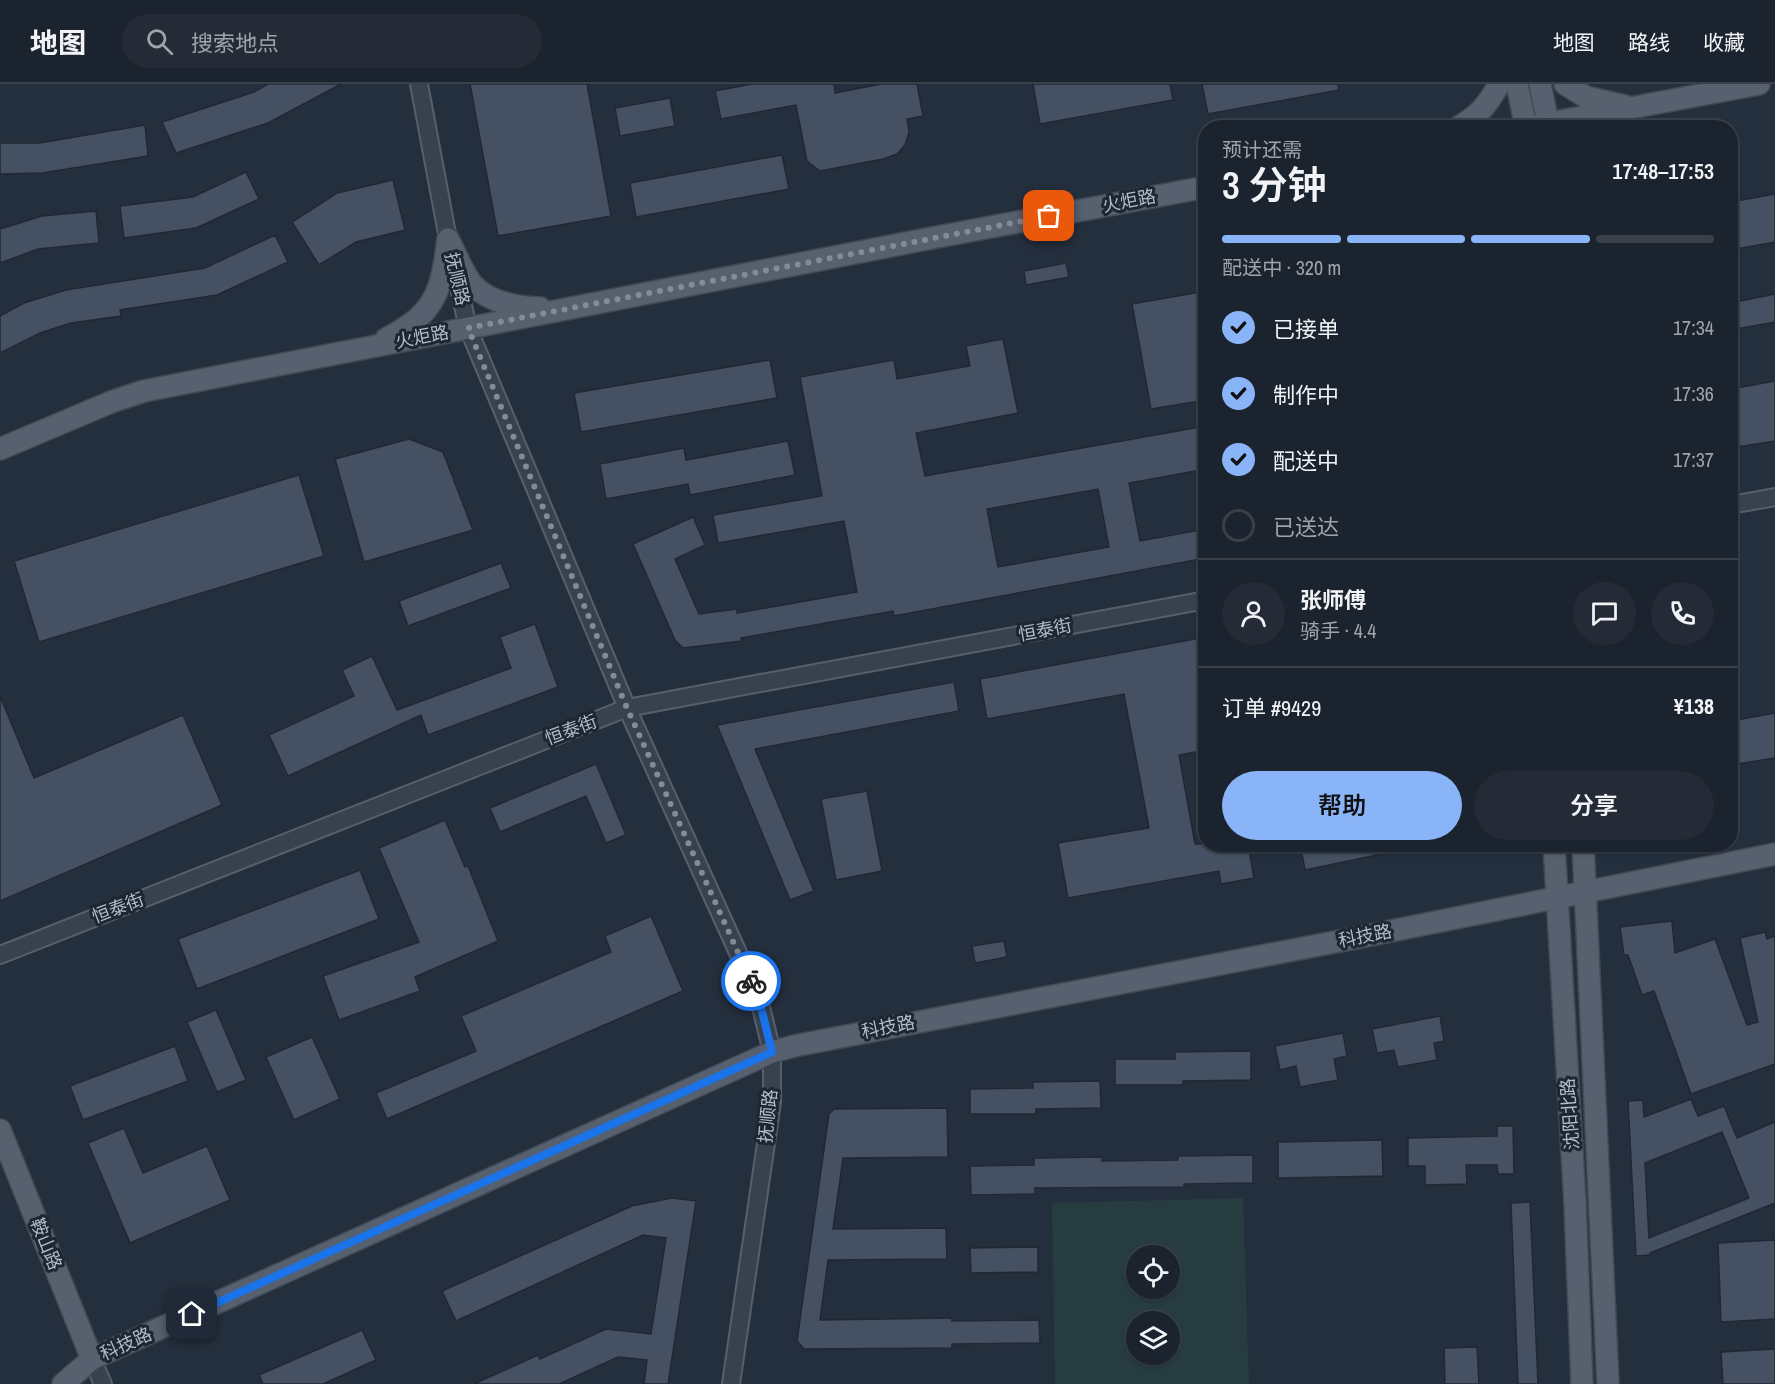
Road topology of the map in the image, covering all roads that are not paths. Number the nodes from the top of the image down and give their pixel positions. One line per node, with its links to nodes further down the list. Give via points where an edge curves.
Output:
1 (419, 84): 14 (street, 抚顺路)
2 (1499, 84): 8 (main road, via 1490,101)
3 (1517, 84): 9 (main road)
4 (1540, 84): 10 (main road)
5 (1565, 84): 7 (main road, via 1586,97)
6 (1758, 84): 7 (main road)
7 (1634, 108): 11 (main road); 12 (main road)
8 (1470, 120)
9 (1524, 120)
10 (1547, 120)
11 (1577, 120)
12 (1609, 120)
13 (1198, 189): 15 (main road, 火炬路)
14 (448, 239): 15 (main road, via 473,285 489,297 521,307); 16 (street, 抚顺路); 17 (main road, via 442,281 433,301 418,318)
15 (565, 309): 16 (main road, 火炬路)
16 (468, 328): 17 (main road, 火炬路); 22 (street, 抚顺路)
17 (378, 345): 18 (main road, 火炬路, via 144,392)
18 (0, 449)
19 (1775, 497): 20 (street)
20 (1738, 504)
21 (1198, 601): 22 (street, 恒泰街)
22 (627, 708): 28 (street, 恒泰街); 29 (street, 抚顺路, via 759,999)
23 (1554, 852): 27 (main road, 沈阳北路)
24 (1583, 852): 26 (main road, 沈阳北路)
25 (1775, 854): 26 (main road, 科技路)
26 (1584, 892): 27 (main road, 科技路); 36 (main road, 沈阳北路)
27 (1556, 898): 29 (main road, 科技路); 35 (main road, 沈阳北路)
28 (0, 955)
29 (772, 1052): 31 (main road, 科技路); 34 (street, 抚顺路, via 772,1102)
30 (0, 1130): 31 (main road, 鞍山路)
31 (92, 1359): 32 (main road, 科技路); 33 (street)
32 (63, 1384)
33 (103, 1384)
34 (731, 1384)
35 (1582, 1384)
36 (1608, 1384)

